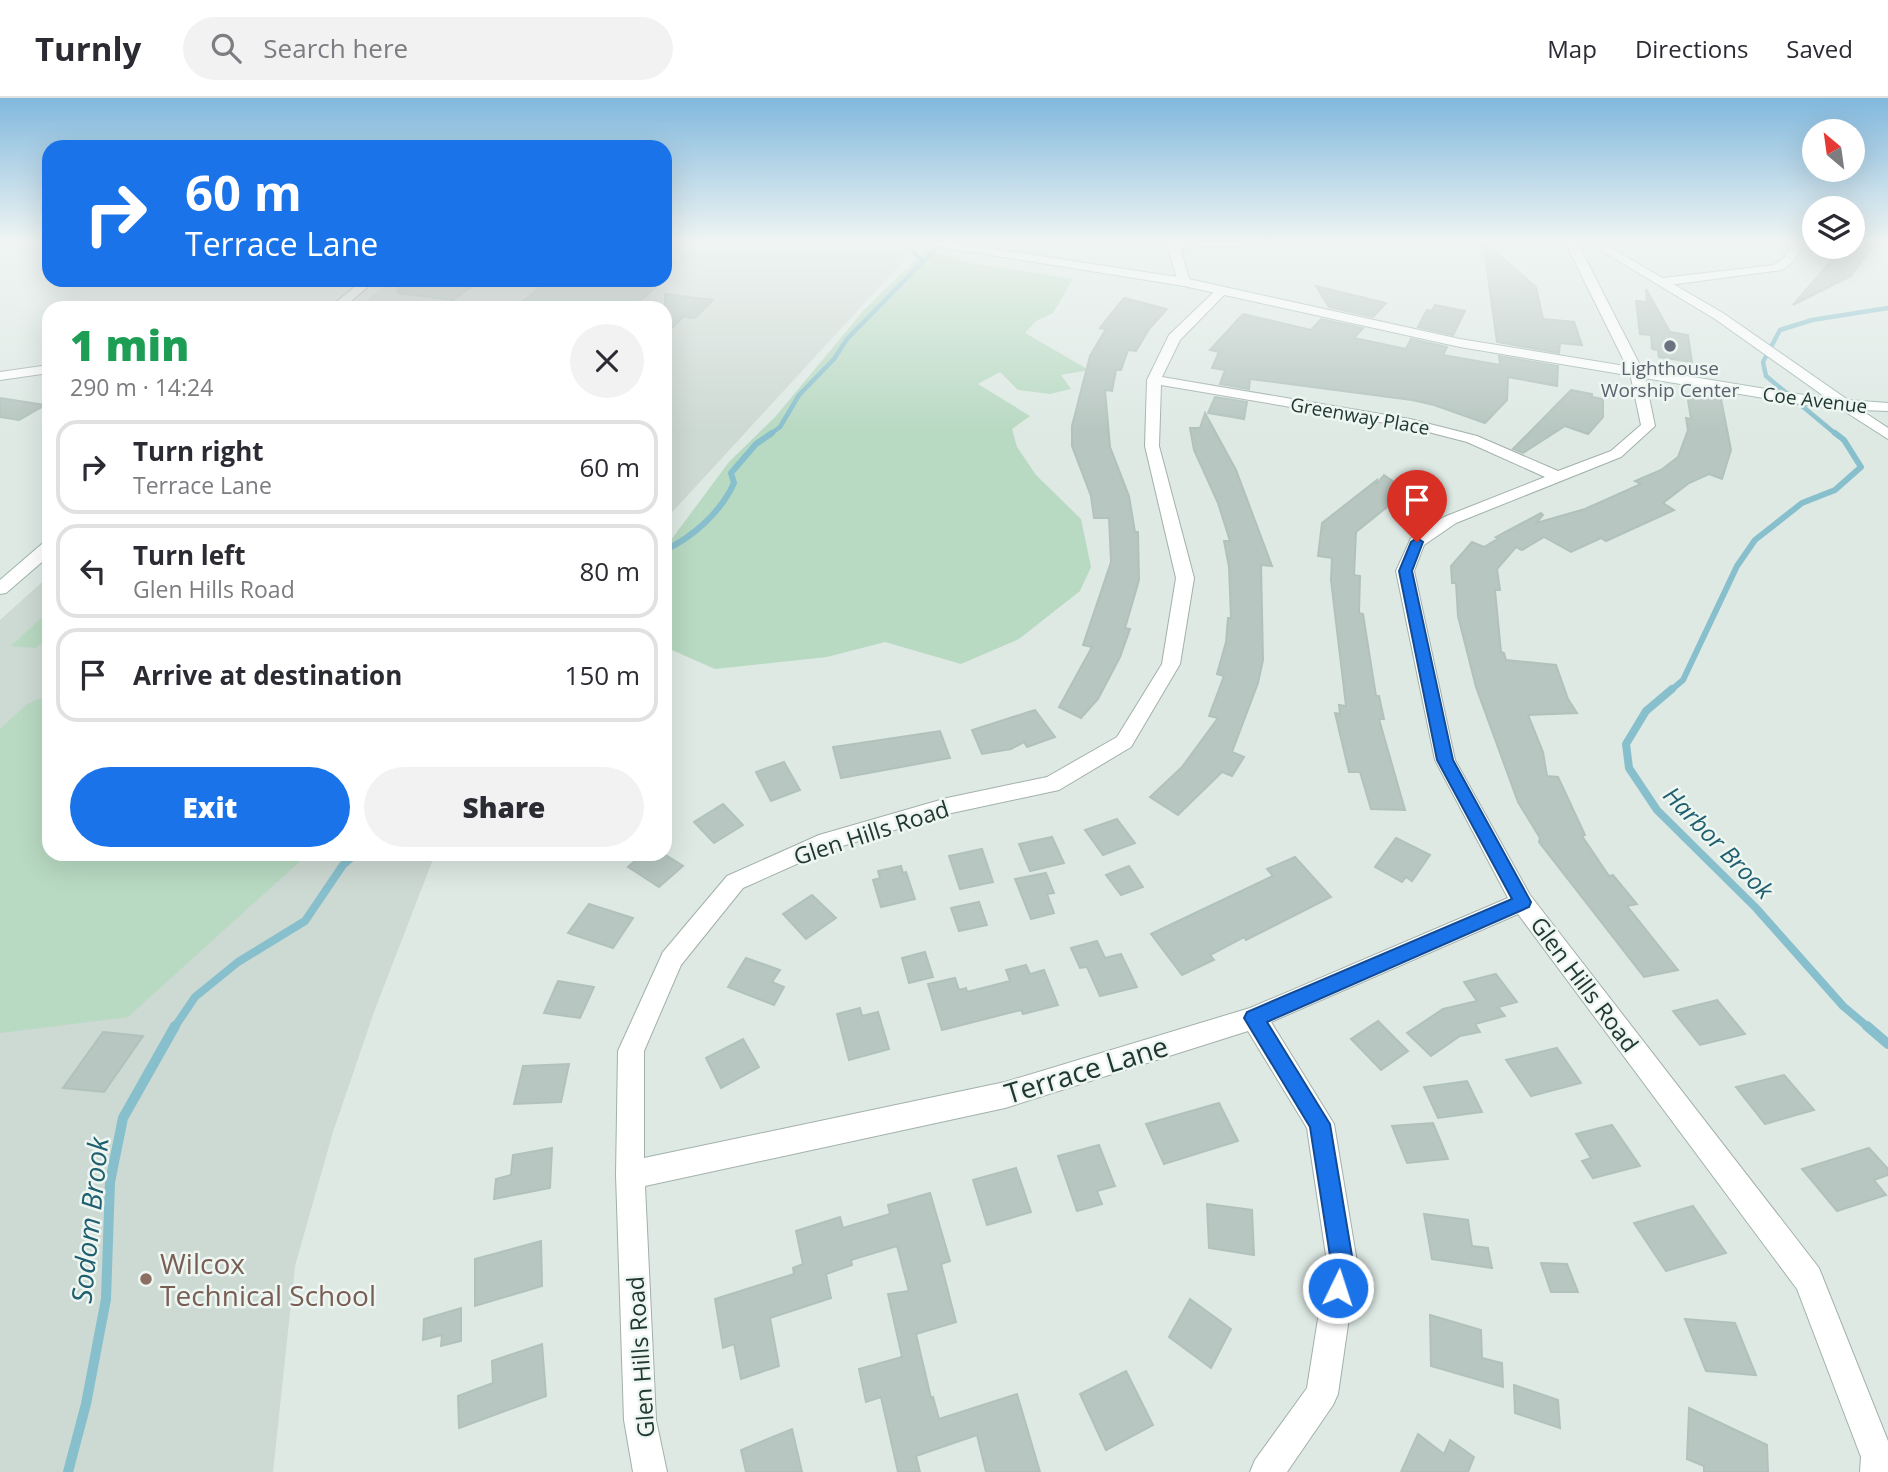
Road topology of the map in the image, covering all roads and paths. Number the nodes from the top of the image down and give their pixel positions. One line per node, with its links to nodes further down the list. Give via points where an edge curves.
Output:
1 (1209, 304): 8 (street, Glen Hills Road, via 1174,338)
2 (1284, 304): 6 (street, Coe Avenue, via 1425,337)
3 (1602, 304): 6 (street, Glen Hills Road)
4 (1699, 304): 9 (street)
5 (42, 370): 7 (street)
6 (1637, 373): 9 (street, Coe Avenue); 12 (street, Glen Hills Road, via 1648,426 1616,454)
7 (0, 376)
8 (1154, 380): 12 (street, Greenway Place, via 1410,423 1472,439); 17 (street, Glen Hills Road, via 1152,446 1185,578 1171,664 1124,742 1052,784 947,806 820,844 735,882 673,959 631,1051)
9 (1848, 406): 10 (street, Coe Avenue); 11 (street)
10 (1888, 407)
11 (1888, 435)
12 (1558, 477): 15 (street, Glen Hills Road, via 1451,520 1417,542 1405,571 1445,760)
13 (42, 553): 14 (street)
14 (0, 589)
15 (1522, 902): 16 (street, Terrace Lane); 20 (street, Glen Hills Road, via 1808,1279 1878,1457)
16 (1254, 1018): 17 (street, Terrace Lane, via 1005,1095); 19 (street, via 1320,1124 1342,1262 1322,1394)
17 (630, 1175): 18 (street, Glen Hills Road, via 640,1420)
18 (650, 1472)
19 (1268, 1472)
20 (1877, 1472)

